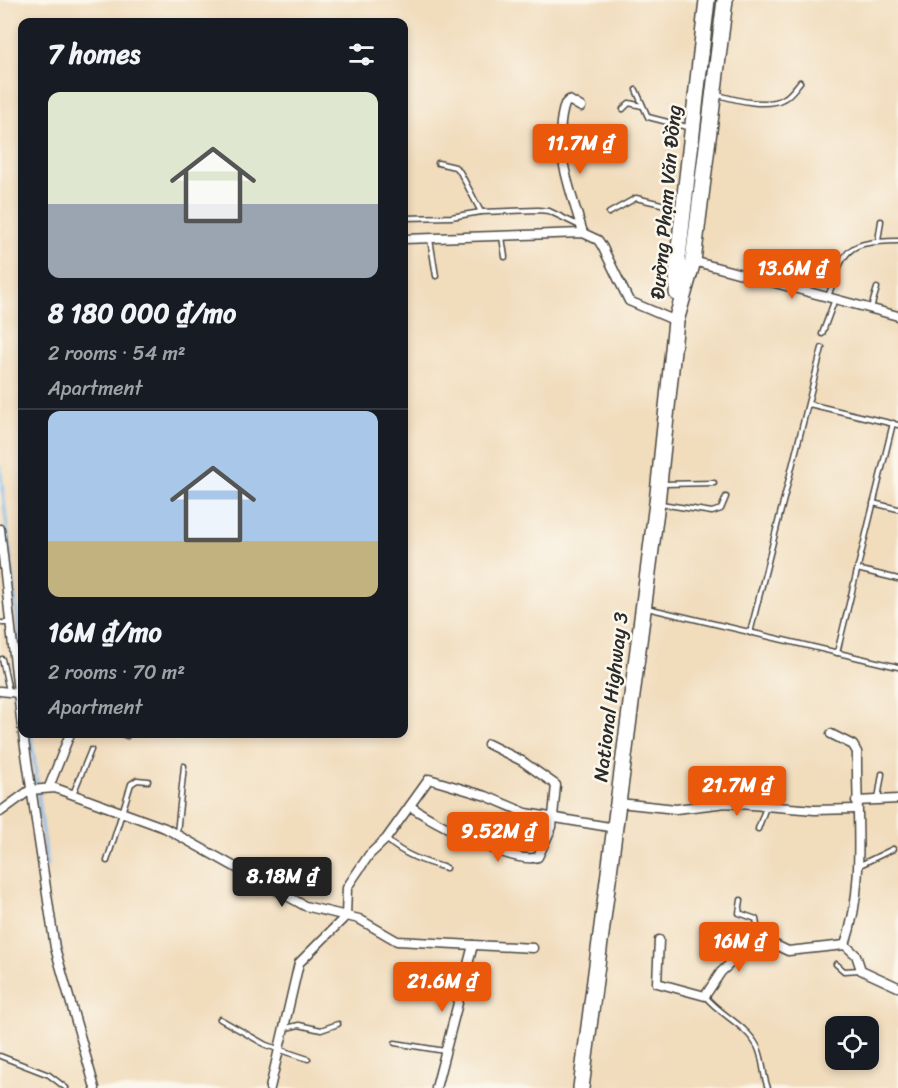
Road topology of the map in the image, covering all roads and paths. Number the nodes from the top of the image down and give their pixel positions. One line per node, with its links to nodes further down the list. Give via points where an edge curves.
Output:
1 (707, 0): 9 (highway, Đường Phạm Văn Đồng)
2 (725, 0): 5 (highway, Đường Phạm Văn Đồng)
3 (800, 82): 5 (lane, via 789,95 776,101 737,100)
4 (636, 90): 6 (lane)
5 (714, 94): 24 (highway, Đường Phạm Văn Đồng)
6 (642, 106): 8 (lane, via 629,103); 9 (lane, via 654,120)
7 (581, 107): 16 (street, via 568,100 565,104 561,137)
8 (623, 109)
9 (693, 128): 11 (highway, Đường Phạm Văn Đồng)
10 (438, 164): 12 (lane, via 460,172)
11 (683, 209): 13 (lane, via 636,198); 30 (highway, Đường Phạm Văn Đồng)
12 (481, 212): 14 (lane); 16 (lane, via 549,211)
13 (609, 213)
14 (408, 218)
15 (881, 221): 20 (lane)
16 (582, 230): 17 (street); 30 (street, via 602,246 629,302)
17 (502, 236): 18 (street); 22 (lane)
18 (430, 238): 19 (street); 25 (lane)
19 (408, 239)
20 (878, 241): 21 (lane); 28 (lane, via 851,248 840,265)
21 (898, 241)
22 (505, 257)
23 (787, 259): 26 (lane)
24 (693, 261): 26 (street); 30 (highway, Đường Phạm Văn Đồng)
25 (436, 276)
26 (767, 279): 28 (street)
27 (877, 288): 29 (lane)
28 (832, 298): 29 (street); 32 (lane)
29 (871, 309): 31 (street)
30 (676, 316): 37 (highway, National Highway 3)
31 (898, 316)
32 (822, 334)
33 (822, 348): 34 (lane)
34 (809, 404): 35 (lane); 49 (lane)
35 (895, 424): 40 (lane)
36 (714, 483): 37 (lane)
37 (659, 484): 39 (highway, National Highway 3)
38 (726, 497): 39 (lane, via 721,509 712,512)
39 (657, 503): 46 (highway, National Highway 3)
40 (873, 503): 41 (lane); 44 (lane)
41 (898, 509)
42 (0, 530): 43 (street)
43 (1, 542): 48 (street)
44 (857, 569): 45 (lane); 50 (lane)
45 (898, 579)
46 (644, 608): 49 (lane); 68 (highway, National Highway 3)
47 (0, 623): 48 (lane)
48 (10, 623): 53 (street)
49 (750, 633): 50 (lane)
50 (837, 653): 52 (lane)
51 (2, 659): 53 (lane)
52 (898, 667)
53 (9, 692): 54 (street)
54 (18, 717)
55 (831, 734): 69 (street, via 856,748)
56 (24, 738): 64 (street)
57 (68, 738): 63 (street)
58 (488, 744): 74 (street, via 556,785)
59 (91, 750): 65 (lane)
60 (184, 766): 77 (lane)
61 (882, 774): 66 (lane)
62 (148, 782): 73 (lane, via 137,780 131,784)
63 (46, 788): 64 (street); 65 (street)
64 (31, 790): 72 (street); 103 (street, via 55,948)
65 (73, 795): 73 (street)
66 (878, 799): 67 (street); 69 (street)
67 (898, 799)
68 (619, 803): 71 (street, via 676,808 726,803); 75 (highway, National Highway 3)
69 (856, 805): 71 (street); 81 (street)
70 (410, 806): 74 (street, via 431,779 526,813); 74 (street, via 448,830 489,847 534,859 552,826); 78 (street)
71 (766, 806): 76 (lane)
72 (0, 812)
73 (122, 812): 77 (street); 80 (lane)
74 (552, 816): 75 (street)
75 (615, 828): 106 (highway, National Highway 3)
76 (758, 829)
77 (177, 834): 84 (street, via 305,906)
78 (386, 839): 82 (lane, via 398,850); 84 (street, via 369,855 347,888)
79 (893, 849): 81 (lane)
80 (107, 861)
81 (859, 865): 88 (street, via 853,919)
82 (446, 867)
83 (741, 900): 85 (lane, via 740,913 756,919)
84 (346, 916): 87 (street, via 366,921 397,941); 96 (street, via 299,963)
85 (759, 937): 88 (street, via 788,951); 93 (street, via 721,972)
86 (659, 940): 93 (street, via 657,983)
87 (473, 945): 89 (street); 99 (street)
88 (845, 945): 91 (street, via 856,955)
89 (533, 948)
90 (836, 964): 91 (lane, via 844,971)
91 (861, 970): 92 (street)
92 (898, 987)
93 (705, 996): 107 (lane, via 753,1039)
94 (220, 1019): 98 (lane, via 266,1045)
95 (338, 1024): 96 (lane, via 321,1030 299,1025)
96 (285, 1028): 98 (street)
97 (395, 1043): 99 (lane)
98 (279, 1048): 101 (lane); 104 (street)
99 (446, 1051): 105 (street)
100 (0, 1056): 102 (lane, via 49,1075)
101 (308, 1059)
102 (66, 1088)
103 (95, 1088)
104 (270, 1088)
105 (436, 1088)
106 (581, 1088)
107 (768, 1088)

